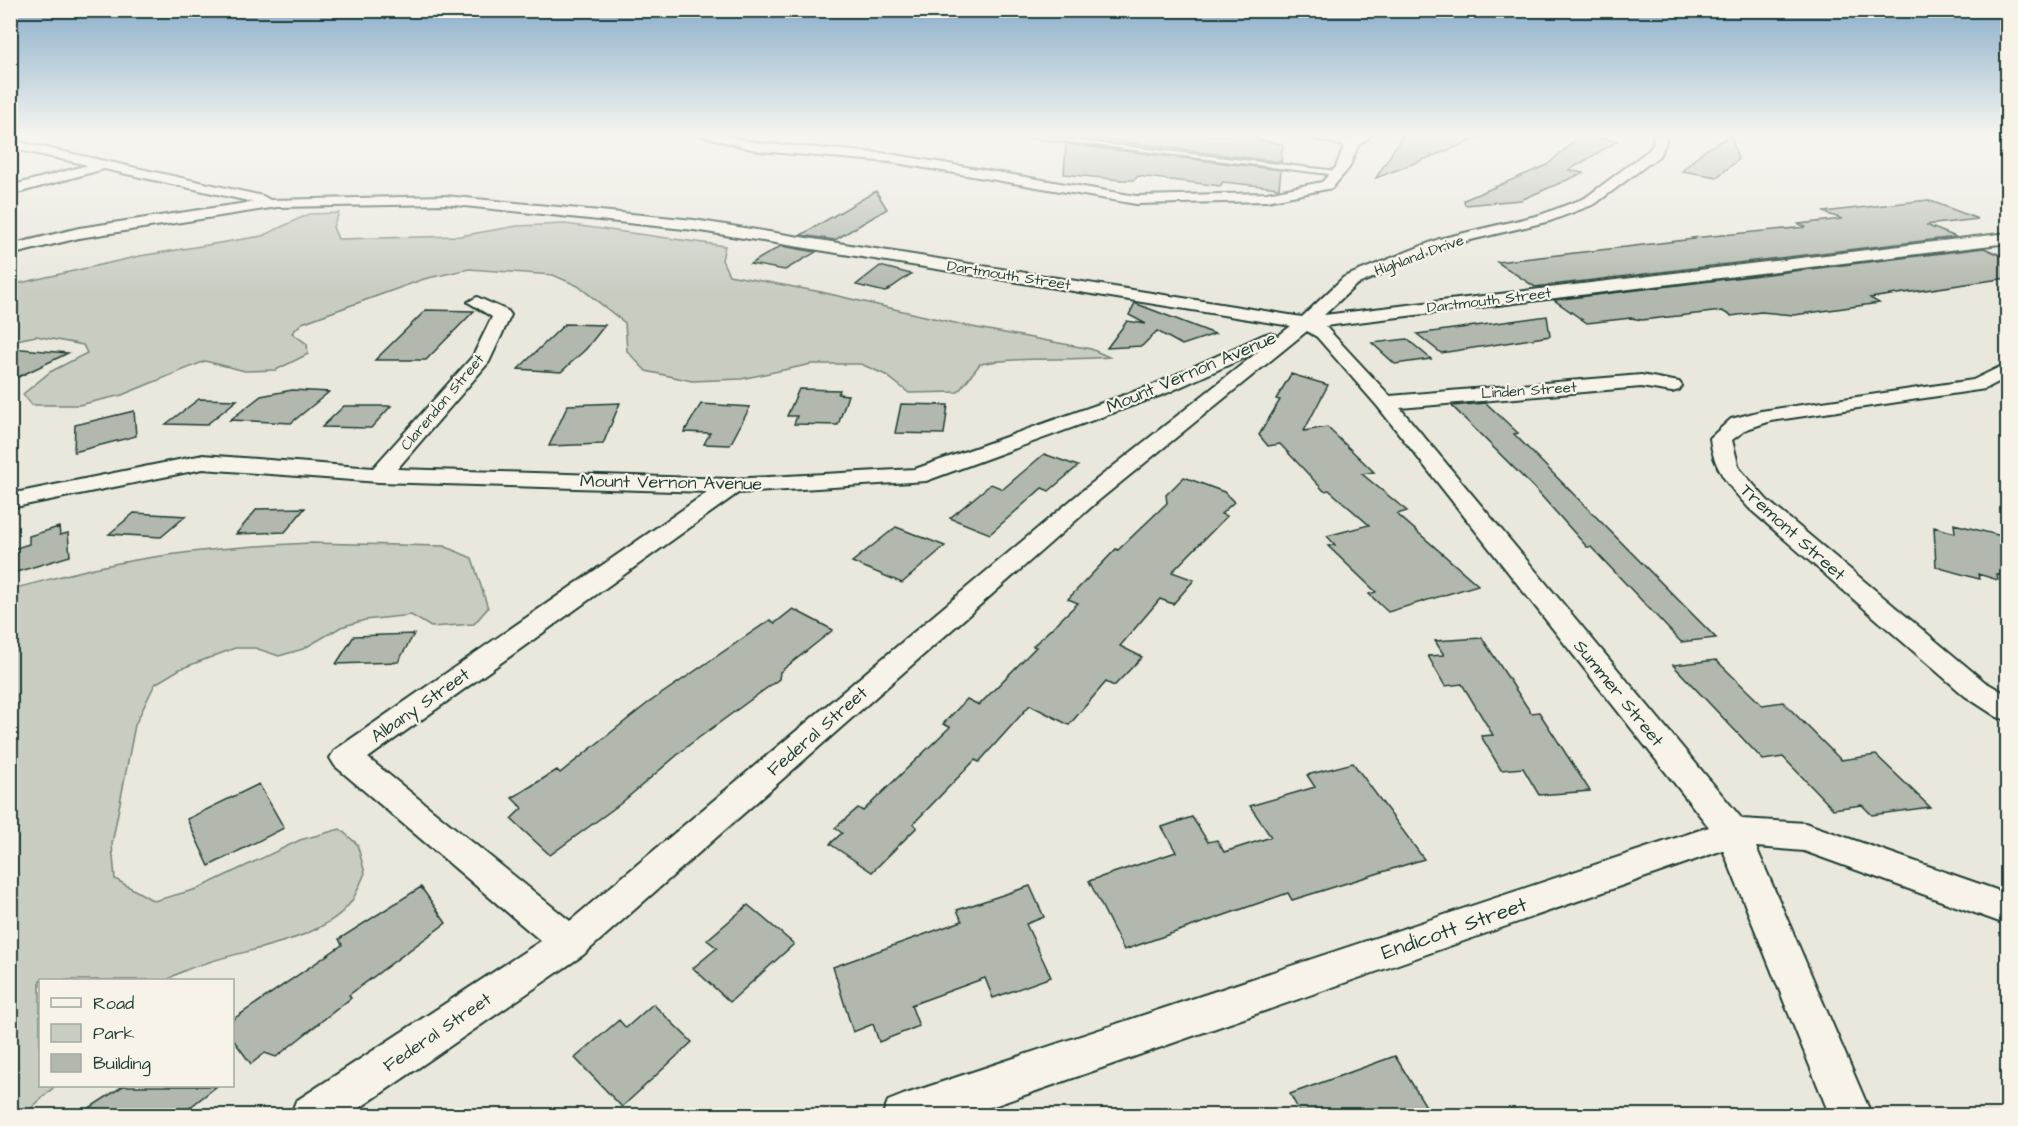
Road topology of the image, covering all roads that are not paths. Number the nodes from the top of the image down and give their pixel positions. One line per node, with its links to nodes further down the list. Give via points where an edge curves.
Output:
1 (207, 188): 5 (street)
2 (1063, 188): 3 (street, via 1136,200 1267,197)
3 (1314, 188)
4 (1608, 188): 9 (street, Highland Drive, via 1590,201 1545,218 1444,242 1350,281)
5 (278, 203): 7 (street, Dartmouth Street, via 80,233); 9 (street, Dartmouth Street, via 445,200 694,225)
6 (2007, 238): 9 (street, Dartmouth Street)
7 (10, 250)
8 (477, 302): 13 (street, Clarendon Street, via 502,315 482,358)
9 (1306, 323): 12 (street, Summer Street, via 1324,333); 14 (street, Mount Vernon Avenue, via 1160,389 918,476); 19 (street, Federal Street, via 1090,496)
10 (2007, 369): 16 (street, Tremont Street, via 1978,385 1768,415 1739,424 1721,438 1722,459 1759,505 1976,689)
11 (1672, 386): 12 (street, Linden Street, via 1641,381)
12 (1385, 403): 17 (street, Summer Street)
13 (379, 476): 14 (street, Mount Vernon Avenue); 15 (street, Mount Vernon Avenue, via 204,462)
14 (732, 486): 19 (street, Albany Street, via 346,758)
15 (10, 501)
16 (2007, 709)
17 (1733, 833): 18 (street, Endicott Street, via 1805,837); 21 (street, Endicott Street); 22 (street, Summer Street)
18 (2007, 910)
19 (570, 943): 20 (street, Federal Street)
20 (311, 1116)
21 (903, 1116)
22 (1851, 1116)

